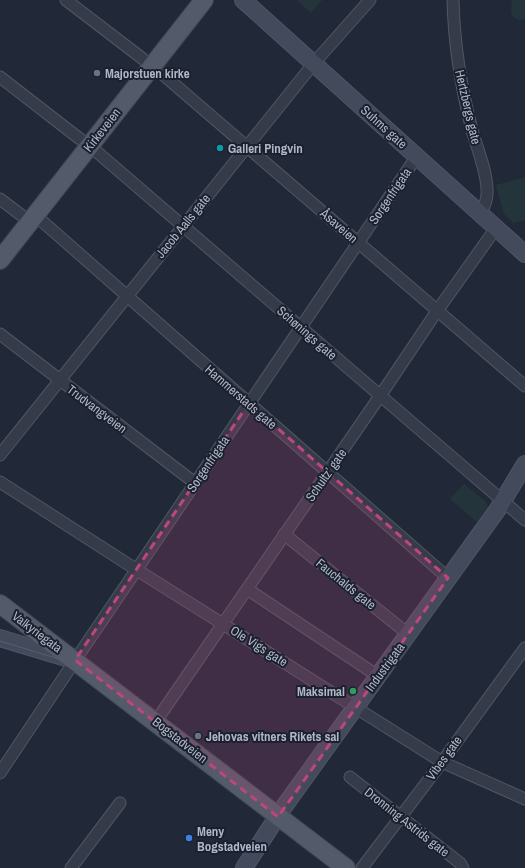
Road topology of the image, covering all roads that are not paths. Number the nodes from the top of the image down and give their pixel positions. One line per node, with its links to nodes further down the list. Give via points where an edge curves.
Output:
1 (66, 0): 7 (street, Åsaveien)
2 (188, 0): 7 (main road, Kirkeveien)
3 (204, 0): 7 (main road, Kirkeveien)
4 (243, 0): 8 (street, Suhms gate)
5 (370, 0): 8 (street, Jacob Aalls gate)
6 (453, 0): 14 (street, Hertzbergs gate, via 455,45 461,80 487,183 487,199)
7 (148, 62): 10 (main road, Kirkeveien); 11 (street, Åsaveien)
8 (314, 63): 11 (street, Jacob Aalls gate); 12 (street, Suhms gate)
9 (0, 77): 10 (street, Schønings gate)
10 (85, 143): 15 (main road, Kirkeveien); 16 (street, Schønings gate)
11 (248, 147): 16 (street, Jacob Aalls gate); 19 (street, Åsaveien)
12 (417, 156): 14 (street, Suhms gate); 19 (street, Sorgenfrigata)
13 (0, 199): 15 (street, Hammerstads gate)
14 (481, 213): 17 (street, Suhms gate)
15 (28, 215): 18 (main road, Kirkeveien); 21 (main road, Kirkeveien); 22 (street, Hammerstads gate)
16 (182, 226): 22 (street, Jacob Aalls gate); 24 (street, Schønings gate)
17 (496, 228): 20 (street, Suhms gate); 23 (street, Schultz’ gate)
18 (0, 242)
19 (358, 242): 23 (street, Åsaveien); 24 (street, Sorgenfrigata)
20 (525, 254)
21 (0, 260)
22 (127, 297): 26 (street, Jacob Aalls gate); 29 (street, Hammerstads gate)
23 (437, 311): 27 (street, Åsaveien); 28 (street, Schultz’ gate)
24 (301, 328): 28 (street, Schønings gate); 29 (street, Sorgenfrigata)
25 (0, 334): 26 (street, Trudvangveien)
26 (60, 381): 30 (street, Jacob Aalls gate); 34 (street, Trudvangveien)
27 (525, 386)
28 (380, 396): 32 (street, Schultz’ gate); 35 (street, Schønings gate)
29 (249, 403): 32 (street, Hammerstads gate); 34 (street, Sorgenfrigata)
30 (0, 455)
31 (525, 464): 35 (street, Industrigata)
32 (327, 472): 37 (street, Schultz’ gate); 39 (street, Hammerstads gate)
33 (0, 482): 38 (street, Ole Vigs gate)
34 (195, 484): 38 (street, Sorgenfrigata)
35 (503, 501): 36 (street, Schønings gate); 39 (street, Industrigata)
36 (525, 520)
37 (284, 534): 40 (street, Schultz’ gate); 43 (street, Fauchalds gate)
38 (137, 570): 42 (street, Ole Vigs gate); 46 (street, Sorgenfrigata)
39 (448, 578): 43 (street, Industrigata)
40 (247, 589): 42 (street, Schultz’ gate); 47 (street)
41 (0, 604): 46 (main road, Valkyriegata)
42 (222, 624): 48 (street, Ole Vigs gate); 49 (street, Schultz’ gate)
43 (408, 634): 47 (street, Industrigata)
44 (0, 638): 46 (street, Bogstadveien)
45 (525, 648): 50 (street, Vibes gate)
46 (75, 660): 49 (main road, Bogstadveien); 51 (street, Sorgenfrigata)
47 (378, 676): 48 (street, Industrigata)
48 (356, 707): 50 (street, Ole Vigs gate); 56 (street, Industrigata)
49 (156, 722): 56 (main road, Bogstadveien)
50 (442, 762): 53 (street, Ole Vigs gate); 55 (street, Vibes gate)
51 (0, 773)
52 (350, 777): 55 (street, Dronning Astrids gate)
53 (525, 799)
54 (120, 803): 57 (street)
55 (401, 816): 60 (street, Vibes gate); 61 (street, Dronning Astrids gate)
56 (278, 817): 58 (street, Industrigata); 59 (main road, Bogstadveien)
57 (71, 868)
58 (244, 868)
59 (346, 868)
60 (362, 868)
61 (463, 868)

